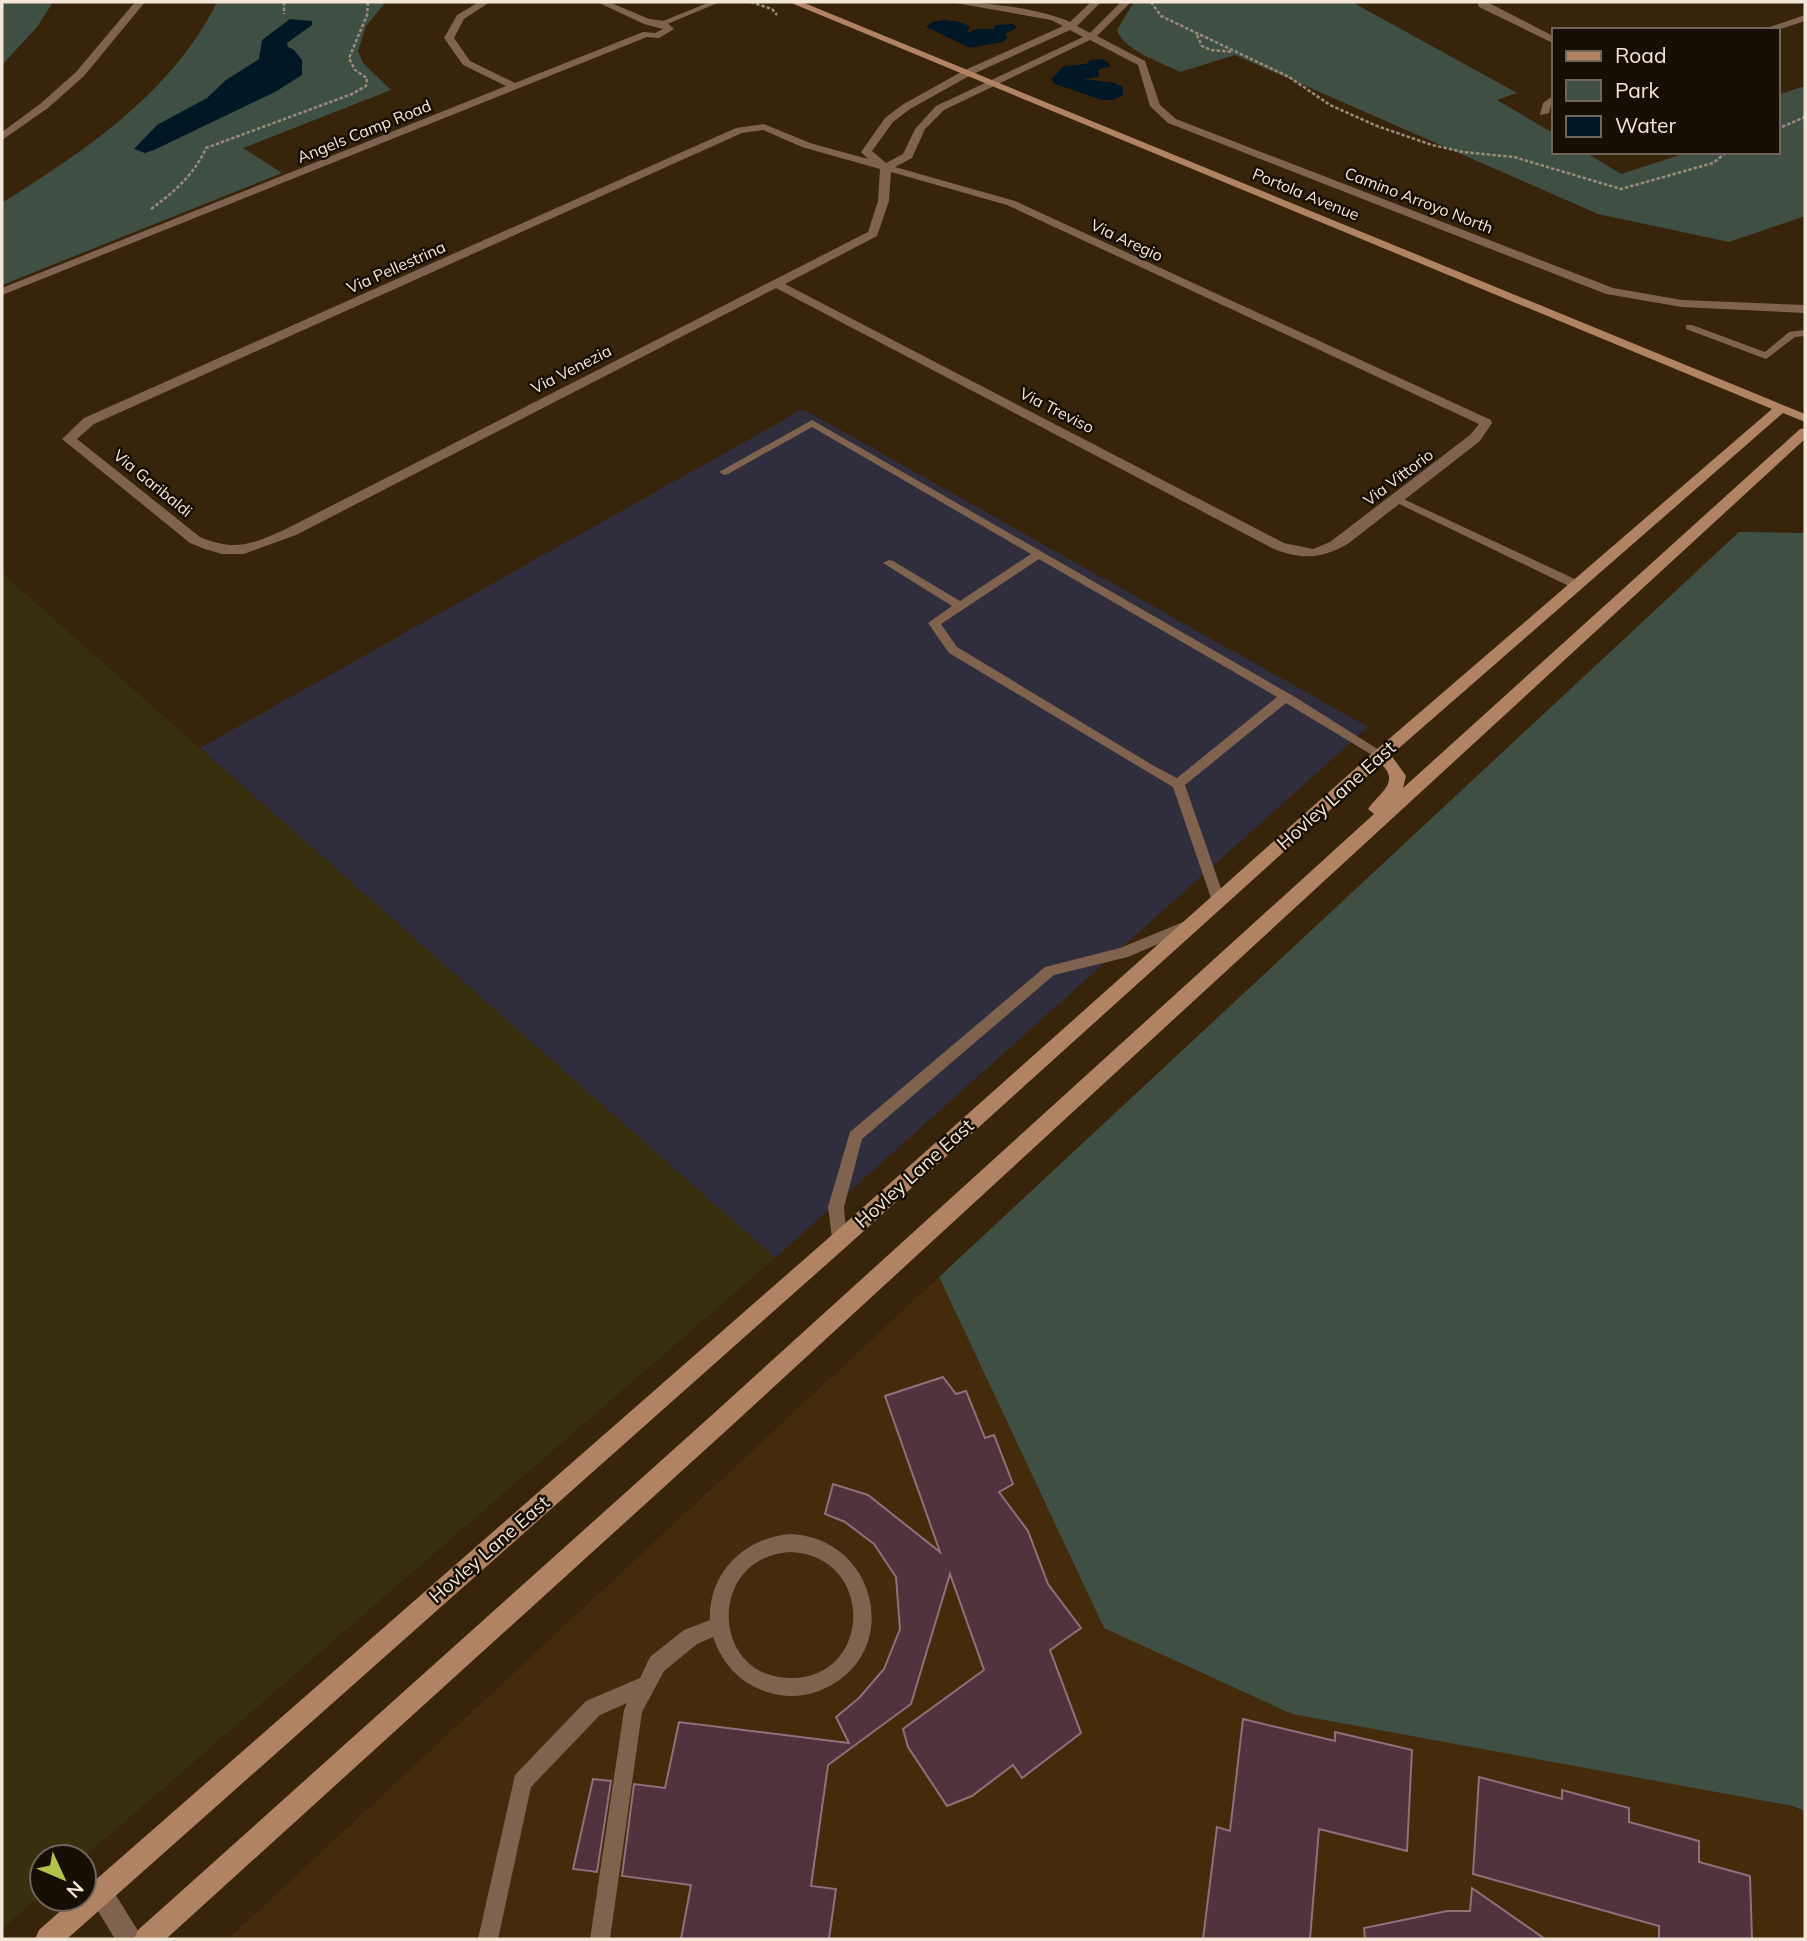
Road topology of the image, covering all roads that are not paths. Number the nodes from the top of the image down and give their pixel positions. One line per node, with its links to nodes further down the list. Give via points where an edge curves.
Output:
1 (140, 2): 22 (street, via 80,74)
2 (485, 2): 18 (street, via 460,17 449,38 466,63)
3 (602, 2): 11 (street, via 647,22)
4 (716, 2): 11 (lane)
5 (794, 2): 16 (street, Portola Avenue)
6 (955, 2): 12 (street, Camino Arroyo North, via 1034,13)
7 (1096, 2): 12 (street)
8 (1126, 2): 14 (street)
9 (1482, 2): 15 (street)
10 (1805, 18): 13 (street)
11 (662, 23): 18 (street, Angels Camp Road, via 669,29 656,36 646,34)
12 (1071, 26): 14 (street, Camino Arroyo North); 16 (street)
13 (1772, 28)
14 (1093, 36): 17 (street); 26 (street, Camino Arroyo North, via 1142,62 1155,106 1172,121 1575,278 1647,300)
15 (1552, 40)
16 (967, 73): 17 (street, Portola Avenue); 23 (street, Via Venezia, via 889,120 866,152)
17 (991, 83): 23 (street, via 925,120 908,156); 29 (street, Portola Avenue)
18 (515, 87): 25 (street, Angels Camp Road)
19 (1552, 100): 20 (street)
20 (1544, 113)
21 (740, 130): 23 (street, Via Aregio, via 764,127 806,145); 33 (street, Via Pellestrina, via 89,421)
22 (2, 137)
23 (885, 168): 24 (street, Via Venezia, via 887,191 873,234); 31 (street, Via Aregio, via 1011,203)
24 (776, 284): 36 (street, Via Venezia, via 291,532 247,551); 37 (street, Via Treviso, via 1279,546 1302,555)
25 (2, 292)
26 (1805, 309)
27 (1689, 327): 28 (lane, via 1766,355 1792,334)
28 (1805, 333)
29 (1781, 408): 30 (street, Portola Avenue); 40 (street, Hovley Lane East)
30 (1805, 418)
31 (1486, 423): 35 (street, Via Vittorio, via 1475,438)
32 (1805, 432): 46 (street)
33 (69, 439): 36 (street, Via Garibaldi, via 195,540)
34 (724, 472): 38 (lane, via 812,423)
35 (1397, 499): 37 (street, Via Vittorio); 40 (lane)
36 (219, 551)
37 (1325, 552)
38 (1038, 555): 41 (lane); 42 (lane)
39 (889, 563): 41 (lane)
40 (1577, 585): 43 (street, Hovley Lane East)
41 (960, 606): 44 (lane, via 934,623 953,650)
42 (1285, 696): 43 (lane); 44 (lane)
43 (1381, 755): 45 (street, Hovley Lane East); 46 (street, via 1396,767 1400,780)
44 (1178, 784): 45 (lane)
45 (1218, 900): 47 (street, Hovley Lane East)
46 (1285, 905): 54 (street)
47 (1193, 923): 48 (street, Hovley Lane East); 48 (lane, via 1123,953 1050,971 856,1136 836,1207)
48 (839, 1241): 51 (street, Hovley Lane East)
49 (719, 1626): 49 (lane, via 736,1665 753,1679 774,1687 797,1688 818,1681 845,1661 861,1631 864,1609 859,1586 848,1567 831,1552 787,1543 764,1549 744,1562 729,1580 720,1602); 50 (lane, via 691,1637 657,1664)
50 (647, 1684): 55 (lane, via 593,1708 522,1782); 56 (lane, via 632,1710)
51 (100, 1893): 52 (street, Hovley Lane East); 53 (street)
52 (56, 1936)
53 (130, 1939)
54 (147, 1939)
55 (488, 1939)
56 (600, 1939)

